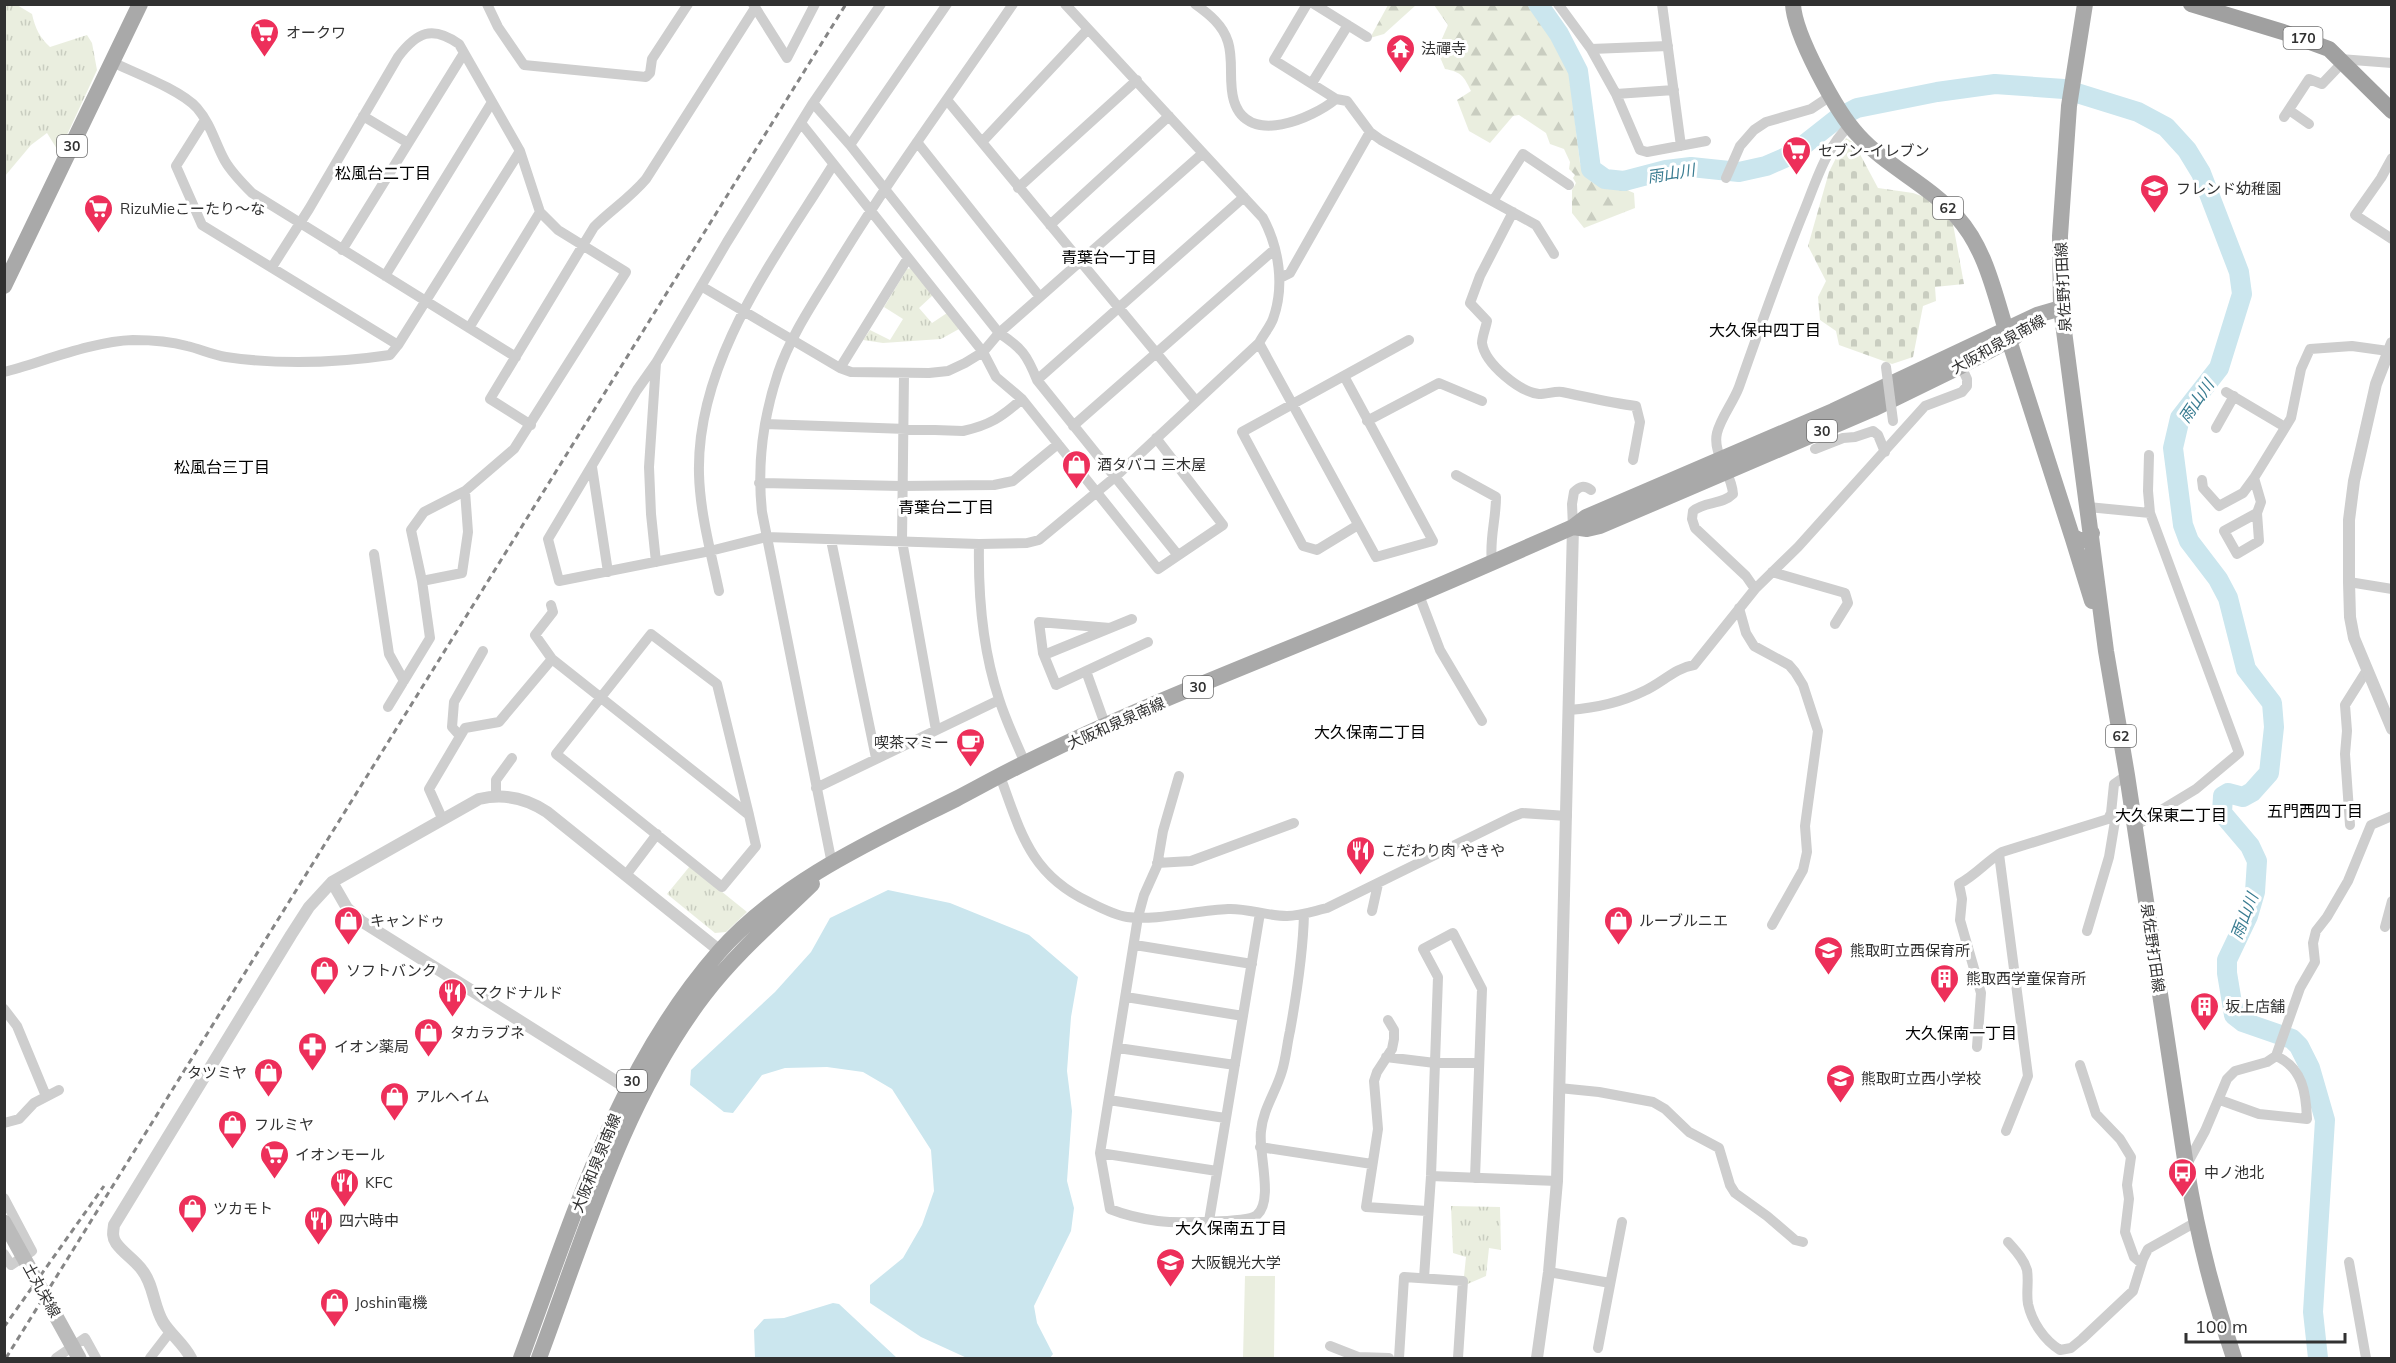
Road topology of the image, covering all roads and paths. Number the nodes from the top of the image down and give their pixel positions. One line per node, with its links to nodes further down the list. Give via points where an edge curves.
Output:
1 (140, 4): 25 (main road, 30)
2 (487, 4): 3 (street, via 524,65 646,77 652,59)
3 (687, 4)
4 (815, 4): 17 (street, via 787,58)
5 (881, 4): 34 (street)
6 (947, 4): 47 (street)
7 (1013, 4): 32 (street)
8 (1065, 4): 19 (street)
9 (1195, 4): 31 (street, via 1221,28 1228,42 1234,102 1249,120 1260,126 1284,124)
10 (1306, 4): 28 (street, via 1274,60)
11 (1314, 4): 18 (street)
12 (1558, 4): 22 (street)
13 (1662, 4): 21 (street)
14 (1793, 4): 35 (main road, 62, via 1801,37)
15 (2085, 4): 79 (main road, 泉佐野打田線 / 62, via 2069,106 2060,236)
16 (2191, 4): 24 (highway, 170, via 2315,42)
17 (754, 6): 65 (street, via 646,179 594,227)
18 (1348, 25): 20 (street); 28 (street)
19 (1088, 29): 27 (street); 45 (street)
20 (1367, 37)
21 (1668, 46): 22 (street); 29 (street)
22 (1591, 49): 30 (street)
23 (464, 53): 33 (street); 37 (street, via 446,34 418,36 398,57); 46 (street)
24 (2342, 60): 26 (street); 36 (highway, 170); 41 (street, via 2322,84 2309,78 2287,113)
25 (112, 62): 39 (street, via 184,97); 74 (main road, 30)
26 (2391, 63)
27 (1137, 80): 38 (street); 55 (street)
28 (1312, 83): 31 (street)
29 (1674, 90): 30 (street); 48 (street)
30 (1616, 94): 48 (street, via 1640,150)
31 (1336, 99): 42 (street, via 1347,101)
32 (947, 100): 44 (street); 45 (street)
33 (492, 102): 49 (street); 72 (street)
34 (813, 103): 40 (street); 47 (street)
35 (1842, 111): 53 (street, via 1811,110 1766,122 1740,146); 83 (main road, 62, via 1857,134 1958,218 1981,254); 118 (street, via 1833,144 1718,432 1716,444)
36 (2391, 111)
37 (363, 116): 46 (street); 62 (street)
38 (1169, 116): 50 (street); 63 (street)
39 (205, 120): 62 (street, via 237,178 252,193); 71 (street, via 176,166 202,225)
40 (801, 123): 52 (street); 75 (street)
41 (2309, 124)
42 (1370, 132): 58 (street); 73 (street, via 1290,273)
43 (1706, 141): 48 (street)
44 (917, 142): 56 (street); 76 (street)
45 (982, 142): 55 (street)
46 (408, 143): 67 (street)
47 (850, 145): 56 (street)
48 (1681, 146)
49 (520, 151): 60 (street); 77 (street)
50 (1203, 153): 57 (street); 70 (street)
51 (2391, 158): 64 (street, via 2355,214)
52 (833, 165): 59 (street); 80 (street)
53 (1726, 178)
54 (1569, 185): 58 (street, via 1523,154)
55 (1018, 188): 63 (street)
56 (885, 190): 59 (street); 82 (street)
57 (1244, 197): 66 (street, via 1263,218); 78 (street)
58 (1493, 201): 61 (street)
59 (870, 209): 69 (street); 84 (street)
60 (540, 212): 65 (street, via 558,230); 81 (street)
61 (1513, 212): 68 (street, via 1536,225); 117 (street, via 1470,303 1487,321 1482,343 1491,363 1529,392 1559,392 1636,406 1640,422)
62 (298, 223): 67 (street); 71 (street)
63 (1050, 225): 70 (street)
64 (2391, 239)
65 (582, 245): 91 (street); 106 (street, via 626,272)
66 (1275, 249): 73 (street); 90 (street)
67 (342, 250): 72 (street)
68 (1554, 254)
69 (908, 258): 89 (street); 95 (street)
70 (1080, 261): 76 (street); 78 (street)
71 (272, 267): 87 (street)
72 (385, 276): 77 (street)
73 (1280, 278): 86 (street, via 1273,320)
74 (4, 286)
75 (701, 286): 80 (street); 92 (street)
76 (1040, 297): 82 (street)
77 (426, 302): 81 (street); 87 (street)
78 (1118, 308): 90 (street); 99 (street)
79 (2061, 308): 83 (main road, 大阪和泉泉南線 / 30); 129 (main road, 泉佐野打田線 / 62)
80 (743, 311): 84 (street); 140 (street, via 715,375 702,439 699,472)
81 (469, 328): 91 (street)
82 (999, 333): 89 (street); 99 (street, via 1029,359)
83 (2008, 335): 93 (main road, 大阪和泉泉南線 / 30); 118 (main road, 大阪和泉泉南線 / 30, via 1882,389); 135 (main road, 62)
84 (791, 340): 95 (street); 105 (street)
85 (1408, 340): 98 (street)
86 (1259, 343): 101 (street); 103 (street)
87 (398, 345): 96 (street, via 390,355 346,362 298,362 223,357 185,345 130,340)
88 (2390, 347): 108 (street, via 2310,349); 148 (street, via 2376,384 2352,491)
89 (983, 352): 97 (street, via 948,371); 100 (street, via 996,377)
90 (1155, 353): 101 (street); 107 (street)
91 (516, 357): 106 (street, via 490,399)
92 (656, 363): 119 (street); 143 (street, via 648,467)
93 (1961, 366): 111 (street, via 1967,386 1962,392 1925,406); 118 (main road, 大阪和泉泉南線 / 30, via 1873,409)
94 (1886, 367): 111 (street, bridge, via 1893,422)
95 (840, 368): 97 (street)
96 (4, 372)
97 (904, 374): 110 (street)
98 (1344, 376): 103 (street); 104 (street)
99 (1037, 380): 107 (street)
100 (1023, 399): 110 (street, via 984,427 963,431); 113 (street)
101 (1196, 401): 112 (street)
102 (1482, 401): 104 (street, via 1438,383)
103 (1293, 403): 132 (street); 132 (street, via 1242,432 1303,546 1317,550)
104 (1367, 421): 132 (street, via 1433,541 1376,556)
105 (765, 424): 110 (street); 124 (street)
106 (531, 425): 127 (street, via 514,449)
107 (1072, 426): 121 (street)
108 (2285, 427): 109 (street, via 2230,394); 122 (street)
109 (2216, 428)
110 (903, 429): 125 (street)
111 (1903, 432): 115 (street)
112 (1156, 438): 121 (street); 142 (street, via 1223,525)
113 (1058, 444): 125 (street, via 1013,481 994,485); 128 (street)
114 (1815, 449): 115 (street, via 1873,431)
115 (1885, 452): 146 (street)
116 (2149, 455): 130 (street)
117 (1633, 460)
118 (1724, 465): 133 (main road, 大阪和泉泉南線 / 30, via 1600,526); 149 (street, via 1733,494 1727,500 1699,506 1692,519 1695,528)
119 (592, 467): 145 (street); 145 (street, via 548,539 559,581)
120 (1456, 475): 144 (street, via 1496,497 1490,544)
121 (1115, 477): 128 (street); 142 (street)
122 (2254, 478): 123 (street, via 2243,493 2219,506 2203,488); 131 (street, via 2261,501)
123 (2202, 480)
124 (759, 483): 125 (street); 136 (street)
125 (902, 486): 138 (street)
126 (1591, 490): 133 (street, via 1586,486 1574,492)
127 (465, 491): 147 (street, via 424,512 411,530); 147 (street, via 468,531 462,573)
128 (1095, 491): 139 (street, via 1040,540); 142 (street, via 1158,569)
129 (2088, 507): 130 (street); 134 (main road, 泉佐野打田線 / 62)
130 (2150, 513): 190 (street, via 2239,753 2196,789)
131 (2257, 513)
132 (1358, 525)
133 (1574, 527): 144 (main road, 大阪和泉泉南線 / 30); 169 (street)
134 (2092, 533): 135 (main road, via 2086,540); 160 (main road, 泉佐野打田線 / 62)
135 (2073, 536): 160 (main road, 62)
136 (766, 537): 137 (street); 140 (street); 181 (street)
137 (831, 540): 138 (street); 176 (street)
138 (902, 541): 139 (street); 173 (street)
139 (979, 544): 167 (street, via 984,644)
140 (710, 551): 143 (street); 151 (street)
141 (374, 554): 165 (street, via 389,654)
142 (1177, 554)
143 (656, 562): 145 (street)
144 (1492, 563): 152 (main road, 大阪和泉泉南線 / 30)
145 (608, 572)
146 (1772, 572): 149 (street); 156 (street, via 1845,593 1848,603)
147 (422, 581): 165 (street, via 430,638)
148 (2349, 582): 150 (street); 163 (street, via 2354,638)
149 (1755, 589): 154 (street)
150 (2391, 589)
151 (719, 591)
152 (1419, 595): 170 (street, via 1440,650); 171 (main road, 大阪和泉泉南線 / 30)
153 (551, 605): 162 (street, via 553,612 535,635)
154 (1739, 608): 169 (street, via 1694,665 1682,667 1643,692 1617,702); 203 (street, via 1754,646 1795,672 1818,731 1803,870)
155 (1132, 619): 157 (street)
156 (1835, 624)
157 (1110, 628): 161 (street); 161 (street, via 1039,622)
158 (1148, 642): 164 (street)
159 (483, 651): 174 (street, via 454,702 453,727)
160 (2106, 651): 178 (main road, 泉佐野打田線 / 62)
161 (1044, 656): 164 (street, via 1056,685)
162 (552, 659): 166 (street); 174 (street, via 499,722 465,728)
163 (2367, 670): 172 (street); 189 (street, via 2345,705)
164 (1086, 671): 171 (street)
165 (404, 681): 168 (street)
166 (602, 698): 184 (street); 184 (street, via 651,634 717,684); 191 (street, via 556,754)
167 (999, 700): 173 (street); 177 (street)
168 (388, 707)
169 (1569, 710): 185 (street)
170 (1482, 721)
171 (1106, 727): 177 (main road, 大阪和泉泉南線 / 30)
172 (2391, 729)
173 (936, 730): 176 (street)
174 (460, 736): 187 (street, via 429,789)
175 (512, 758): 182 (street, via 496,780)
176 (876, 758): 181 (street)
177 (1025, 763): 179 (main road, 大阪和泉泉南線 / 30)
178 (2127, 775): 183 (street, via 2114,784); 190 (main road, 泉佐野打田線 / 62)
179 (1000, 776): 193 (main road, 大阪和泉泉南線 / 30); 202 (street, via 1030,853 1042,868 1077,896 1105,910)
180 (1179, 776): 194 (street)
181 (816, 788): 193 (street)
182 (496, 796): 187 (street, via 478,799); 195 (street, via 536,805)
183 (2111, 813): 192 (street, via 2108,819); 205 (street, via 2115,821 2109,856)
184 (749, 815): 191 (street, via 756,846 722,887)
185 (1567, 816): 197 (street, via 1522,813); 221 (street)
186 (2391, 816): 215 (street, via 2371,825 2348,881 2316,931 2315,962 2300,988)
187 (442, 818): 196 (street)
188 (1294, 823): 194 (street, via 1191,861)
189 (2350, 825)
190 (2135, 826): 233 (main road, 泉佐野打田線 / 62)
191 (657, 834): 195 (street)
192 (1999, 854): 213 (street, via 1959,884 1960,920 1981,993); 229 (street, via 2028,1076)
193 (832, 864): 207 (main road, 大阪和泉泉南線 / 30, via 789,890); 223 (main road, 大阪和泉泉南線 / 30, via 749,942 704,995 663,1059)
194 (1157, 864): 202 (street)
195 (626, 875): 207 (street)
196 (332, 882): 223 (street, via 360,921); 252 (street, via 291,935 114,1225 116,1243 141,1268)
197 (1378, 884): 199 (street); 201 (street, via 1327,908)
198 (2391, 901): 204 (street)
199 (1372, 911)
200 (1260, 913): 201 (street); 202 (street, via 1231,908); 208 (street)
201 (1304, 914): 230 (street, via 1302,960 1282,1072 1265,1110)
202 (1138, 917): 206 (street)
203 (1772, 925)
204 (2385, 927)
205 (2087, 932)
206 (1135, 945): 208 (street); 209 (street)
207 (720, 951): 223 (main road, 大阪和泉泉南線 / 30, via 668,1019)
208 (1252, 964): 211 (street)
209 (1126, 997): 211 (street); 214 (street)
210 (4, 1009): 224 (street, via 17,1026)
211 (1243, 1016): 219 (street)
212 (1388, 1020): 216 (street, via 1394,1039)
213 (1977, 1047)
214 (1118, 1048): 219 (street); 225 (street)
215 (2276, 1056): 226 (street, via 2235,1071 2227,1079); 226 (street, via 2298,1074 2306,1094 2307,1119 2259,1114)
216 (1386, 1058): 217 (street); 232 (street, via 1374,1081 1378,1129)
217 (1435, 1062): 218 (street); 218 (street, via 1438,977 1423,949 1453,933 1482,989); 235 (street)
218 (1479, 1063): 236 (street)
219 (1235, 1065): 227 (street)
220 (2080, 1065): 248 (street, via 2096,1114 2120,1139 2131,1158 2125,1232 2134,1257)
221 (1560, 1088): 237 (street); 244 (street, via 1632,1097 1665,1109 1689,1132 1719,1148 1735,1193 1795,1240)
222 (59, 1090): 224 (street)
223 (634, 1093): 261 (main road, 大阪和泉泉南線 / 30, via 578,1204); 262 (main road, 大阪和泉泉南線 / 30)
224 (46, 1096): 228 (street, via 19,1119)
225 (1109, 1100): 227 (street); 231 (street)
226 (2220, 1100): 233 (street)
227 (1226, 1118): 234 (street)
228 (4, 1123)
229 (2006, 1131)
230 (1260, 1147): 232 (street); 240 (street, via 1265,1195 1257,1215 1247,1220)
231 (1100, 1153): 234 (street); 240 (street, via 1110,1209 1159,1221)
232 (1372, 1164): 239 (street, via 1366,1207)
233 (2186, 1166): 243 (main road, 泉佐野打田線 / 62)
234 (1217, 1171): 240 (street)
235 (1431, 1176): 236 (street); 239 (street)
236 (1475, 1178): 237 (street)
237 (1557, 1181): 249 (street)
238 (4, 1197): 246 (street, via 32,1251 11,1265)
239 (1427, 1211): 250 (street)
240 (1209, 1221)
241 (4, 1222): 257 (main road, 土丸栄線, bridge)
242 (1622, 1222): 251 (street)
243 (2196, 1222): 248 (street, via 2148,1249); 267 (main road, 泉佐野打田線 / 62)
244 (1803, 1242)
245 (2008, 1242): 248 (street, via 2027,1270 2028,1303 2036,1323 2050,1344 2060,1350 2071,1348 2133,1291)
246 (4, 1254)
247 (2349, 1262): 268 (street)
248 (2141, 1263)
249 (1549, 1272): 251 (street); 266 (street)
250 (1424, 1278): 264 (street, via 1404,1277); 265 (street, via 1463,1281)
251 (1610, 1282): 254 (street)
252 (170, 1332): 259 (street); 260 (street, via 180,1340)
253 (1330, 1346): 256 (street)
254 (1598, 1348)
255 (63, 1356): 258 (street, via 85,1338)
256 (1358, 1358): 263 (street)
257 (79, 1359)
258 (96, 1359)
259 (150, 1359)
260 (190, 1359)
261 (520, 1359)
262 (539, 1359)
263 (1389, 1359)
264 (1400, 1359)
265 (1458, 1359)
266 (1537, 1359)
267 (2234, 1359)
268 (2366, 1359)

